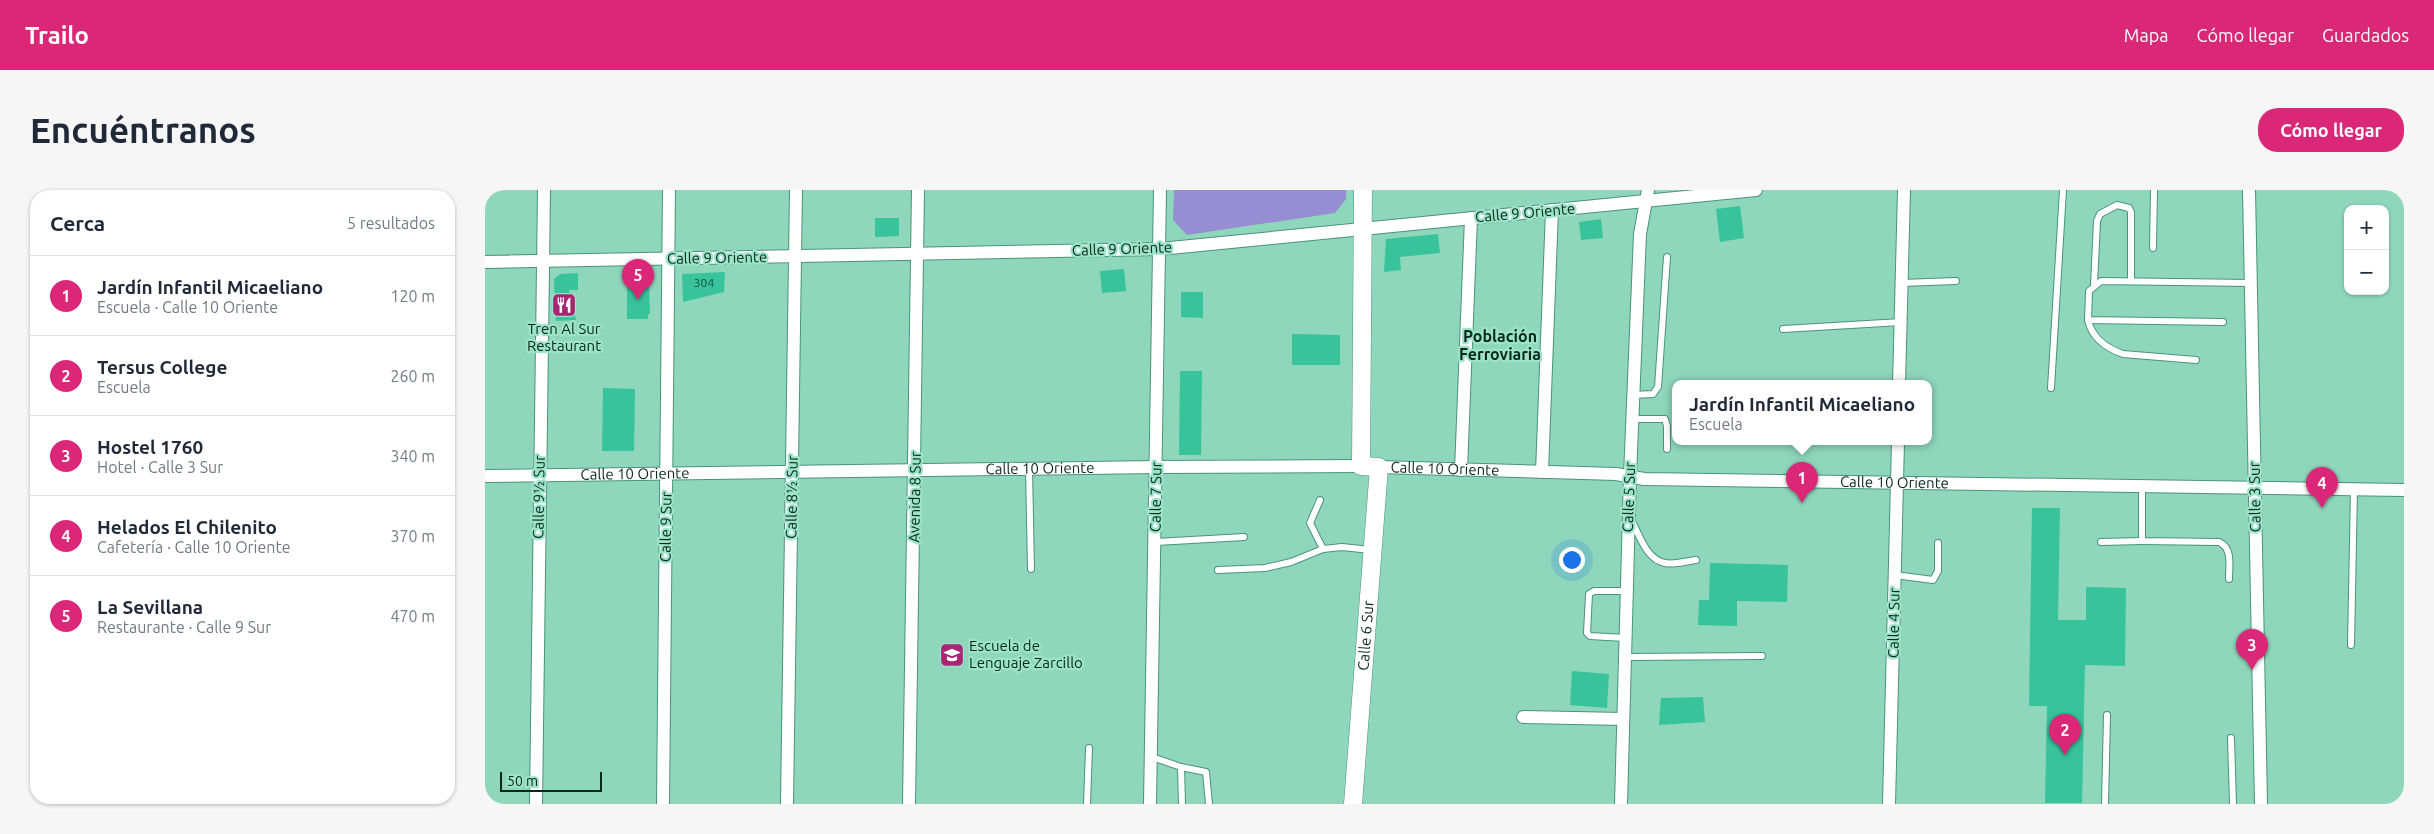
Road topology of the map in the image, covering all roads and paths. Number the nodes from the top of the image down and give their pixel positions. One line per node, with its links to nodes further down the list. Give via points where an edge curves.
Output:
1 (544, 190): 23 (street, Calle 9½ Sur)
2 (669, 190): 22 (street, Calle 9 Sur)
3 (797, 190): 20 (street, Calle 8½ Sur)
4 (918, 190): 19 (street, Avenida 8 Sur)
5 (1160, 190): 18 (street, Calle 7 Sur)
6 (1363, 190): 16 (street)
7 (1648, 190): 13 (street, Calle 5 Sur)
8 (1756, 190): 13 (street, Calle 9 Oriente)
9 (1904, 190): 27 (street)
10 (2063, 190): 36 (lane)
11 (2154, 190): 17 (lane)
12 (2249, 190): 28 (street, Calle 3 Sur)
13 (1644, 203): 14 (street, Calle 9 Oriente); 37 (street, Calle 5 Sur)
14 (1551, 210): 15 (street, Calle 9 Oriente); 48 (street)
15 (1471, 218): 16 (street, Calle 9 Oriente); 46 (street)
16 (1362, 229): 18 (street, Calle 9 Oriente); 41 (street)
17 (2153, 248)
18 (1160, 249): 19 (street, Calle 9 Oriente); 42 (street, Calle 7 Sur)
19 (917, 254): 20 (street, Calle 9 Oriente); 45 (street, Avenida 8 Sur)
20 (795, 256): 22 (street, Calle 9 Oriente); 47 (street, Calle 8½ Sur)
21 (1667, 257): 37 (lane, via 1658,387 1653,394)
22 (669, 259): 23 (street, Calle 9 Oriente); 49 (street, Calle 9 Sur)
23 (543, 261): 24 (street, Calle 9 Oriente); 50 (street, Calle 9½ Sur)
24 (485, 262)
25 (1956, 281): 27 (lane)
26 (2131, 281): 28 (lane); 29 (lane); 29 (lane, via 2131,212 2129,208 2117,205 2100,214 2097,221)
27 (1901, 283): 31 (street)
28 (2251, 283): 55 (street, Calle 3 Sur)
29 (2095, 284): 30 (lane, via 2089,291)
30 (2088, 320): 32 (lane); 34 (lane, via 2096,337 2117,352)
31 (1901, 322): 33 (lane); 35 (street)
32 (2223, 322)
33 (1783, 328)
34 (2196, 360)
35 (1899, 380)
36 (2051, 388)
37 (1633, 395): 38 (street, Calle 5 Sur)
38 (1632, 419): 40 (lane, via 1665,419); 52 (street, Calle 5 Sur)
39 (1898, 445): 53 (street, Calle 4 Sur)
40 (1667, 449)
41 (1361, 466): 42 (street, Calle 10 Oriente); 43 (street, Calle 10 Oriente)
42 (1157, 467): 44 (street, Calle 10 Oriente); 62 (street, Calle 7 Sur)
43 (1379, 467): 46 (street, Calle 10 Oriente); 66 (street, Calle 6 Sur)
44 (1029, 469): 45 (street, Calle 10 Oriente); 68 (lane)
45 (916, 470): 47 (street, Calle 10 Oriente); 87 (street, Avenida 8 Sur)
46 (1461, 470): 48 (street, Calle 10 Oriente)
47 (793, 472): 49 (street, Calle 10 Oriente); 86 (street, Calle 8½ Sur)
48 (1542, 472): 52 (street, Calle 10 Oriente)
49 (667, 474): 50 (street, Calle 10 Oriente); 85 (street, Calle 9 Sur)
50 (539, 475): 51 (street, Calle 10 Oriente); 84 (street, Calle 9½ Sur)
51 (485, 476)
52 (1629, 476): 53 (street, Calle 10 Oriente, via 1645,479); 59 (street, Calle 5 Sur)
53 (1897, 483): 54 (street, Calle 10 Oriente); 70 (street, Calle 4 Sur)
54 (2142, 486): 55 (street, Calle 10 Oriente); 61 (lane)
55 (2255, 488): 56 (street, Calle 10 Oriente); 97 (street, Calle 3 Sur)
56 (2354, 489): 57 (street, Calle 10 Oriente); 74 (lane)
57 (2404, 490)
58 (1320, 500): 65 (lane, via 1310,523)
59 (1629, 516): 67 (lane, via 1648,551 1661,562); 72 (street, Calle 5 Sur)
60 (1244, 537): 62 (lane)
61 (2142, 541): 64 (lane); 71 (lane, via 2223,543 2228,550)
62 (1155, 542): 82 (street, Calle 7 Sur)
63 (1938, 542): 70 (lane, via 1938,571 1933,580)
64 (2101, 542)
65 (1323, 549): 66 (lane); 69 (lane, via 1265,568)
66 (1373, 550): 92 (street, Calle 6 Sur)
67 (1696, 560)
68 (1031, 569)
69 (1218, 570)
70 (1895, 575): 94 (street, Calle 4 Sur)
71 (2229, 579)
72 (1626, 591): 73 (street, Calle 5 Sur); 73 (lane, via 1589,594 1587,633 1590,636)
73 (1625, 638): 76 (street, Calle 5 Sur)
74 (2351, 645)
75 (1761, 656): 76 (lane)
76 (1625, 657): 79 (street, Calle 5 Sur)
77 (2107, 715): 95 (lane)
78 (1523, 717): 79 (street)
79 (1623, 719): 93 (street, Calle 5 Sur)
80 (2231, 738): 96 (lane)
81 (1089, 748): 88 (lane)
82 (1152, 757): 83 (lane); 89 (street, Calle 7 Sur)
83 (1181, 767): 90 (lane); 91 (lane, via 1204,770 1208,774)
84 (536, 804)
85 (663, 804)
86 (787, 804)
87 (909, 804)
88 (1087, 804)
89 (1150, 804)
90 (1182, 804)
91 (1209, 804)
92 (1353, 804)
93 (1621, 804)
94 (1889, 804)
95 (2105, 804)
96 (2233, 804)
97 (2261, 804)

